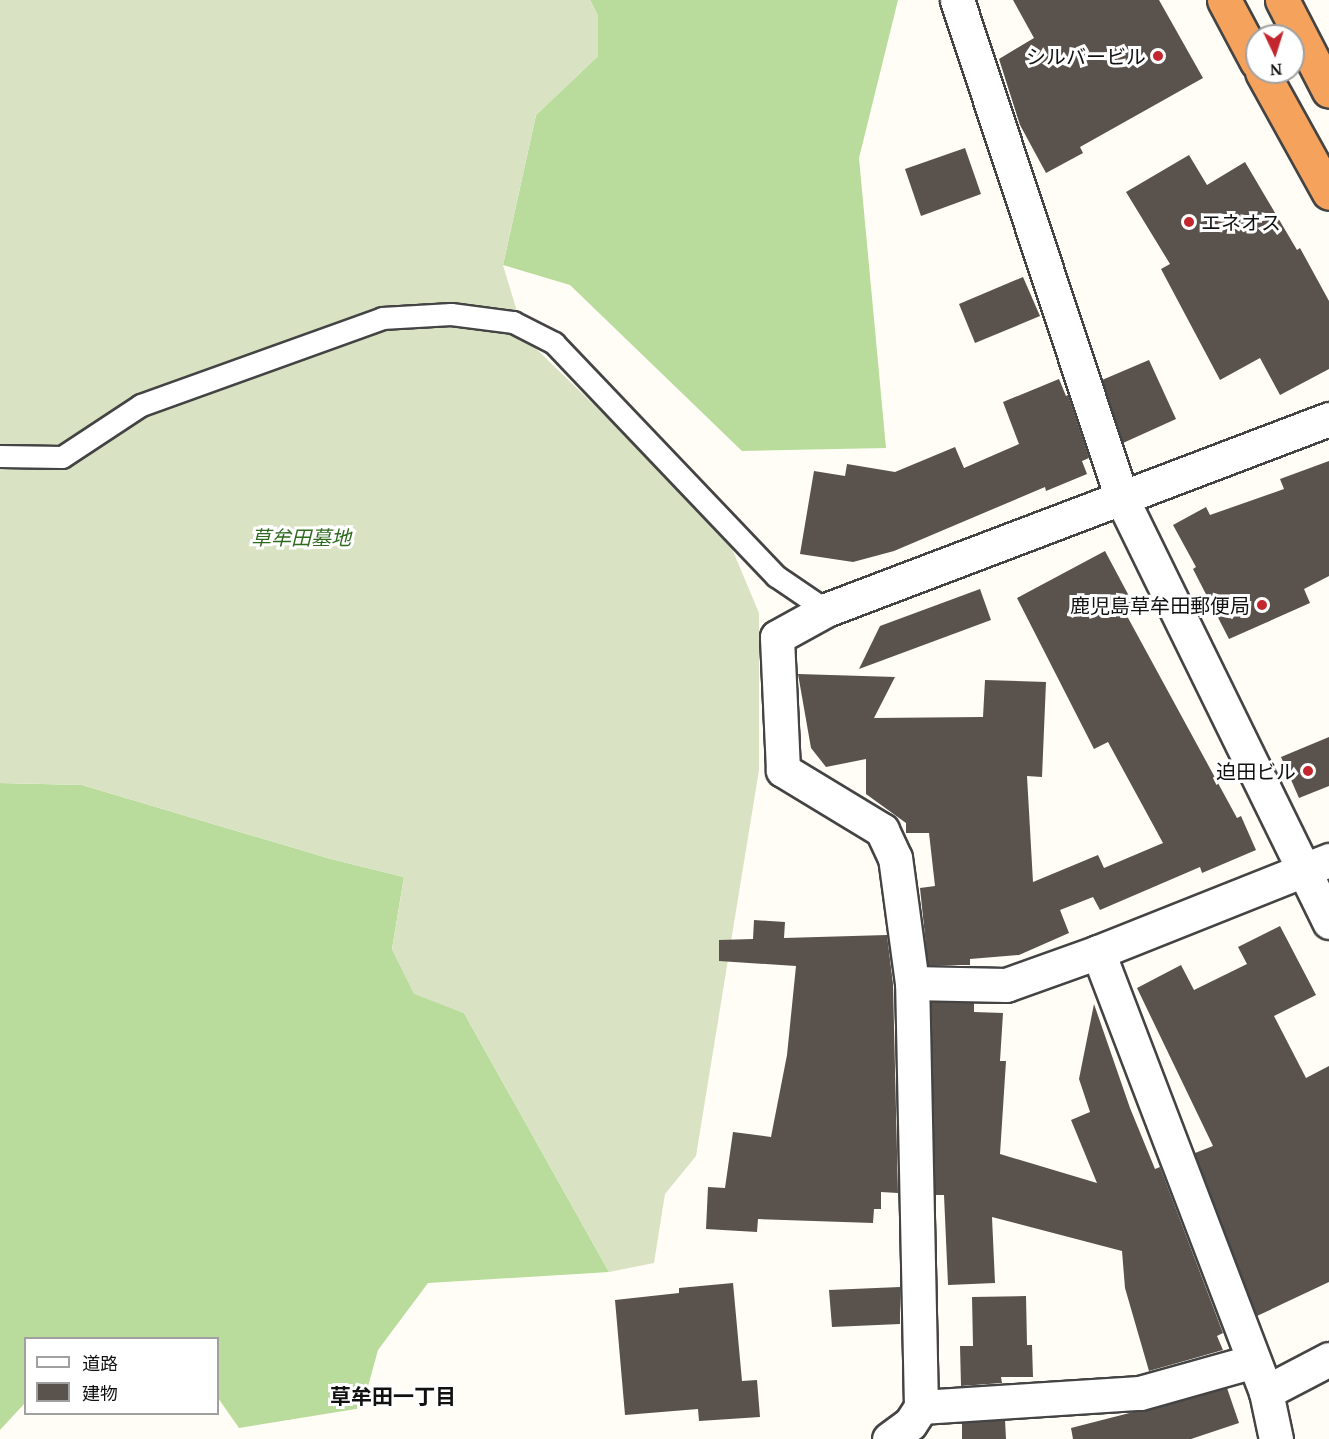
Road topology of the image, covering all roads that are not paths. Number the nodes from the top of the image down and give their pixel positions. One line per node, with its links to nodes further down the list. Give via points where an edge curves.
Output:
1 (957, 0): 10 (street)
2 (1224, 0): 4 (highway)
3 (1282, 0): 6 (highway)
4 (1245, 39)
5 (1269, 84): 7 (highway)
6 (1329, 91)
7 (1329, 193)
8 (1329, 419): 10 (street)
9 (0, 456): 11 (lane, via 62,457 141,405 382,318 451,314 513,322 554,343 776,576)
10 (1122, 499): 11 (street); 12 (street)
11 (826, 610): 15 (street, via 777,637 783,770 882,830 895,858)
12 (1316, 865): 13 (street); 14 (street)
13 (1329, 922)
14 (1098, 952): 15 (street, via 1006,985); 17 (street)
15 (912, 983): 19 (street)
16 (1329, 1359): 18 (street)
17 (1254, 1361): 18 (street); 19 (street, via 1140,1393)
18 (1266, 1392): 21 (street)
19 (921, 1407): 20 (street, via 910,1424)
20 (889, 1439)
21 (1276, 1439)

